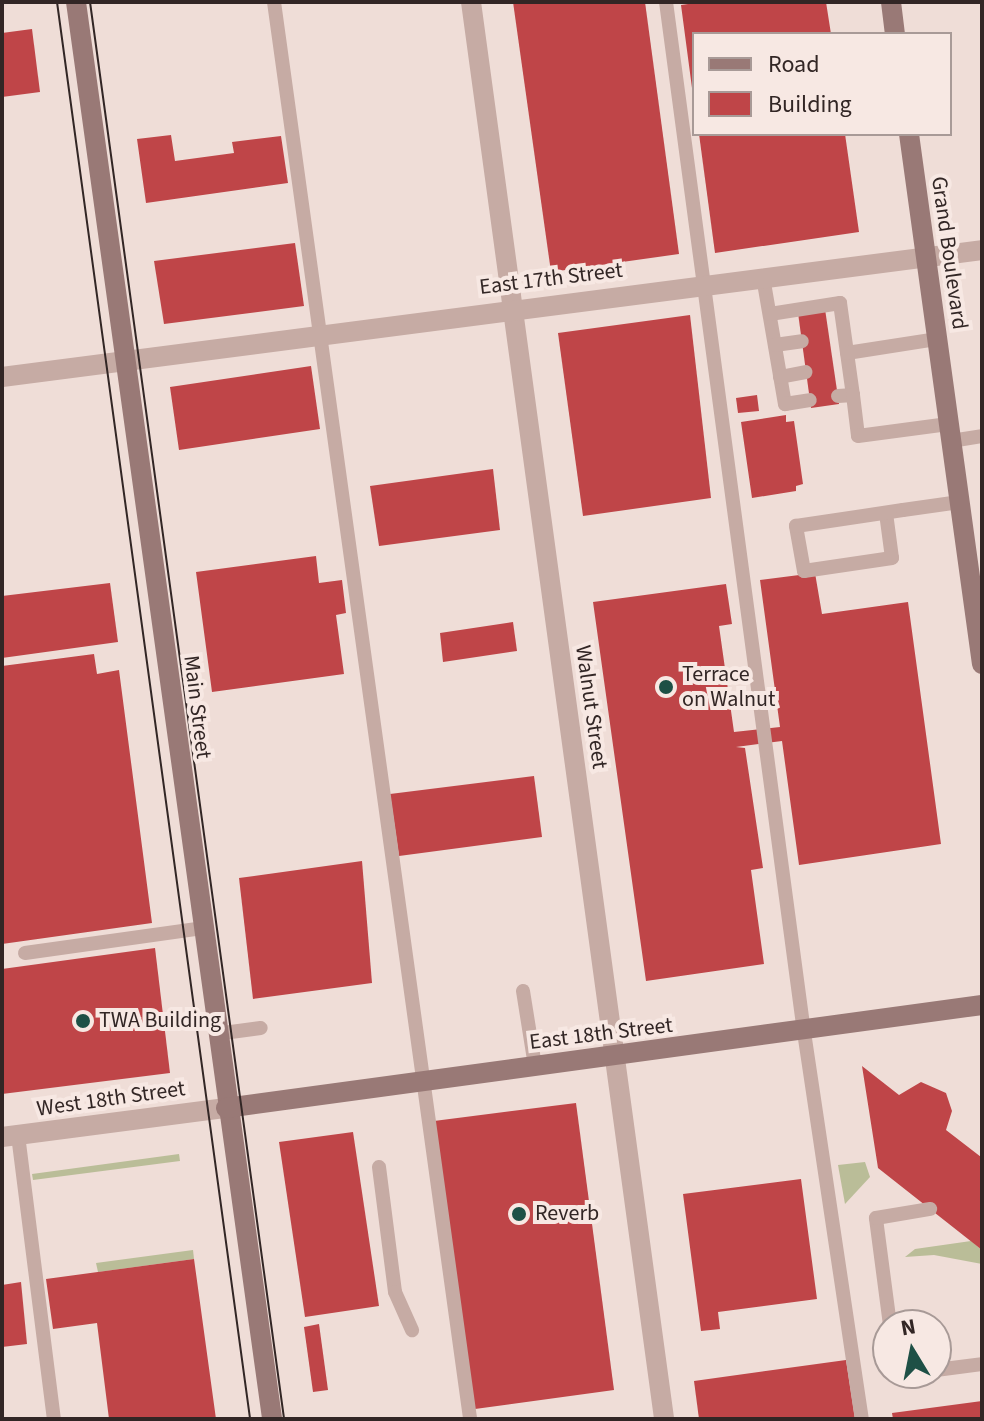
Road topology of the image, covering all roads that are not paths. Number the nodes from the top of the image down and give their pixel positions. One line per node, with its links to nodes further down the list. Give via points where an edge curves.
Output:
1 (76, 2): 20 (main road, Main Street)
2 (274, 2): 14 (lane)
3 (471, 2): 12 (street, Walnut Street)
4 (666, 2): 11 (lane)
5 (891, 2): 6 (main road)
6 (895, 32)
7 (909, 136): 9 (main road, Grand Boulevard)
8 (982, 250): 9 (street, East 17th Street)
9 (925, 257): 10 (street, East 17th Street); 17 (main road, Grand Boulevard)
10 (763, 277): 11 (street, East 17th Street); 13 (lane)
11 (704, 284): 12 (street, East 17th Street); 36 (lane)
12 (514, 307): 14 (street, East 17th Street); 38 (street, Walnut Street)
13 (770, 314): 15 (lane, via 840,303); 19 (lane)
14 (322, 334): 20 (street, East 17th Street); 40 (lane)
15 (845, 335): 16 (lane); 21 (lane)
16 (829, 337)
17 (936, 339): 21 (lane); 26 (main road, Grand Boulevard)
18 (802, 341): 19 (lane)
19 (775, 345): 24 (lane)
20 (126, 361): 23 (street, East 17th Street); 31 (main road, Main Street)
21 (843, 363): 26 (lane, via 845,396 858,436)
22 (806, 372): 24 (lane)
23 (2, 377)
24 (780, 377): 25 (lane, via 785,404)
25 (810, 400)
26 (950, 433): 27 (lane); 28 (main road, Grand Boulevard)
27 (982, 436)
28 (959, 502): 29 (lane); 30 (main road, Grand Boulevard)
29 (886, 513): 29 (lane, via 796,526 804,571 892,558)
30 (982, 664)
31 (202, 928): 32 (lane); 37 (main road, Main Street)
32 (25, 953)
33 (523, 991): 39 (lane)
34 (982, 1005): 36 (main road, East 18th Street)
35 (261, 1028): 37 (lane)
36 (804, 1032): 38 (main road, East 18th Street); 53 (lane)
37 (216, 1034): 41 (main road, Main Street)
38 (614, 1056): 39 (main road, East 18th Street); 52 (street, Walnut Street)
39 (535, 1066): 40 (main road, East 18th Street)
40 (422, 1081): 41 (main road, East 18th Street); 51 (lane)
41 (226, 1108): 42 (street, West 18th Street); 50 (main road, Main Street)
42 (10, 1136): 49 (lane)
43 (379, 1167): 46 (lane, via 395,1292)
44 (930, 1209): 45 (lane, via 876,1218)
45 (888, 1309)
46 (412, 1330)
47 (982, 1364): 48 (lane)
48 (952, 1368)
49 (54, 1419)
50 (272, 1419)
51 (470, 1419)
52 (664, 1419)
53 (862, 1419)

